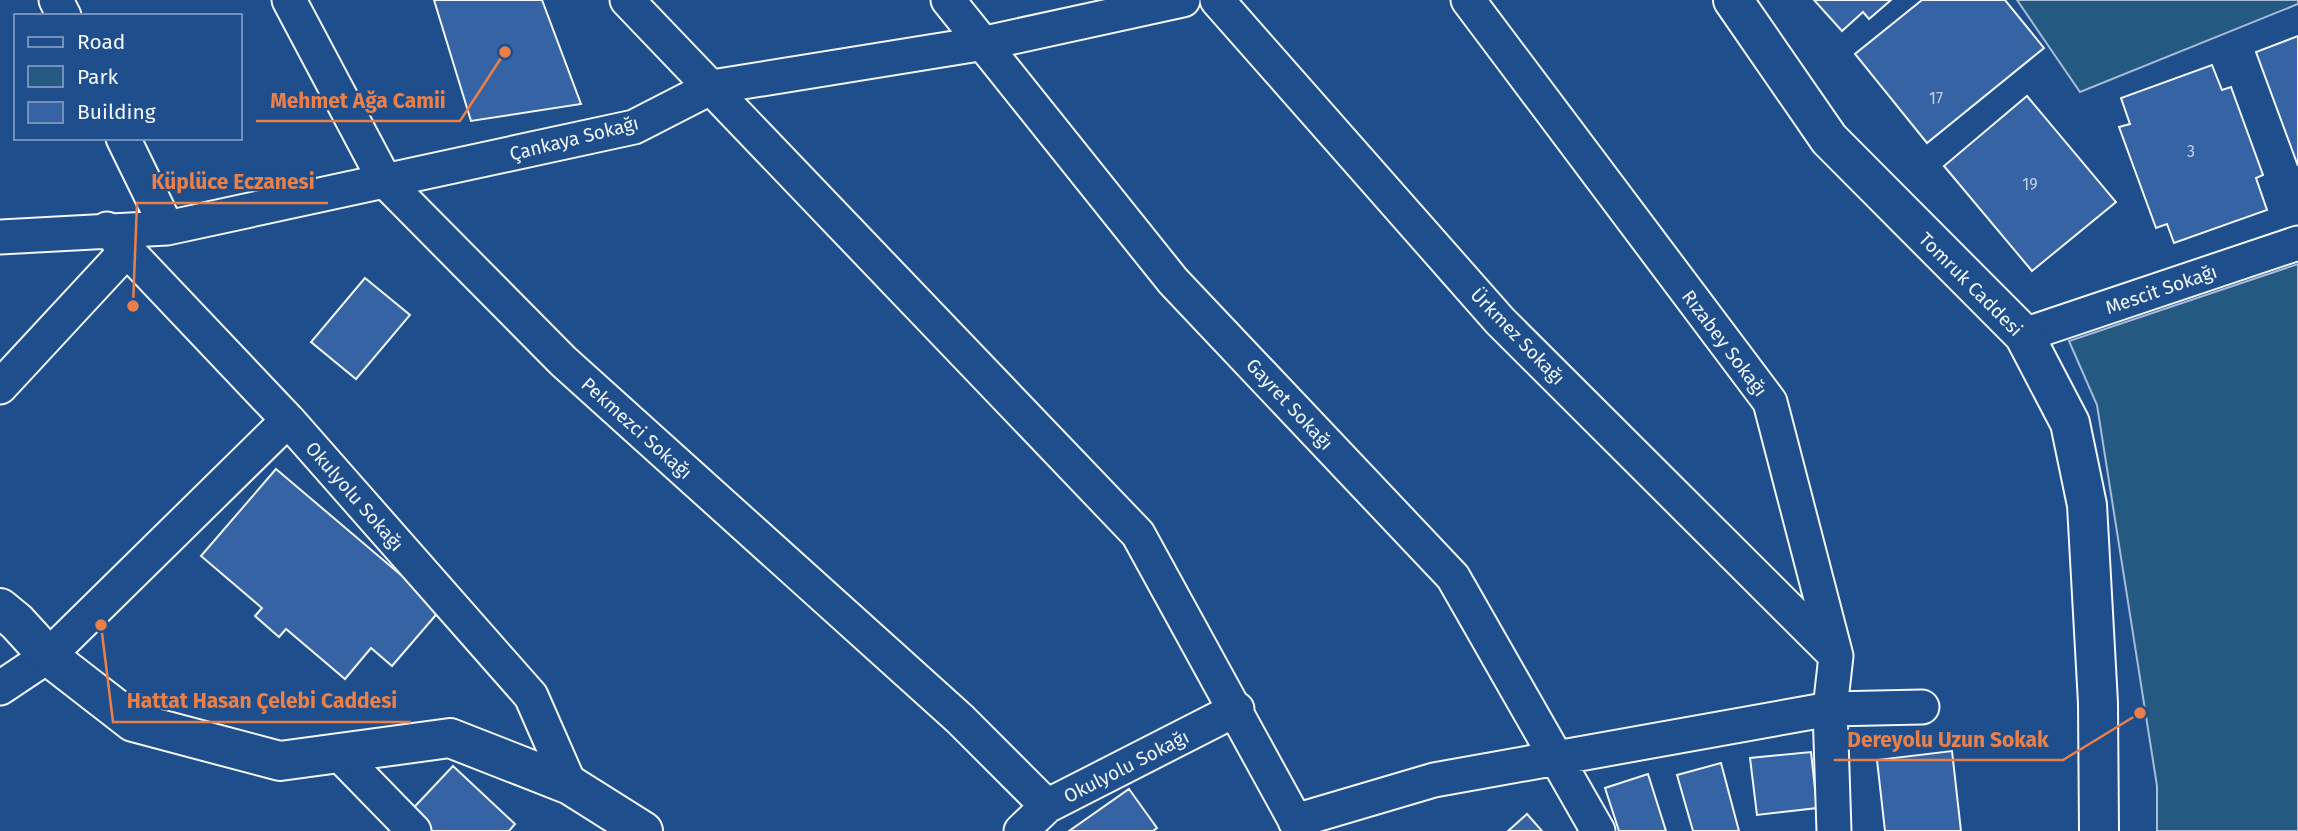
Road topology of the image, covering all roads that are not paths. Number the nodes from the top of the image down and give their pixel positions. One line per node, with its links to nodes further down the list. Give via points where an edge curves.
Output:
1 (289, 0): 11 (street, Pekmezci Sokağı)
2 (627, 0): 9 (street)
3 (948, 0): 8 (street, Gayret Sokağı)
4 (1183, 0): 8 (street, Çankaya Sokağı)
5 (1217, 0): 21 (street, Ürkmez Sokağı, via 1500,321)
6 (1468, 0): 21 (street, Rızabey Sokağı, via 1770,402)
7 (1733, 0): 16 (main road, Tomruk Caddesi, via 1829,139)
8 (985, 43): 9 (street, Çankaya Sokağı); 27 (street, Gayret Sokağı, via 1173,281 1453,577)
9 (712, 88): 11 (street, Çankaya Sokağı, via 634,127); 24 (street, via 1138,534)
10 (124, 140): 12 (street)
11 (385, 181): 12 (street, Çankaya Sokağı); 29 (street, Pekmezci Sokağı, via 563,361 960,719)
12 (167, 228): 14 (street, Çankaya Sokağı)
13 (0, 237): 14 (street, Çankaya Sokağı)
14 (117, 240): 17 (street); 18 (street, Okulyolu Sokağı)
15 (2298, 243): 16 (street, Mescit Sokağı)
16 (2024, 335): 36 (main road, Tomruk Caddesi, via 2070,423 2087,505 2098,703)
17 (0, 387)
18 (289, 420): 20 (street); 28 (street, Okulyolu Sokağı, via 531,696)
19 (0, 608): 20 (main road)
20 (48, 656): 22 (street); 26 (main road, via 133,722 280,761)
21 (1836, 656): 25 (street, Rızabey Sokağı)
22 (0, 688)
23 (1922, 707): 25 (street)
24 (1237, 709): 29 (street, Okulyolu Sokağı); 30 (street)
25 (1830, 709): 27 (street); 35 (street, Rızabey Sokağı)
26 (340, 755): 28 (main road, via 450,738); 31 (street)
27 (1556, 759): 30 (street, via 1434,780); 34 (street, Gayret Sokağı)
28 (570, 785): 32 (main road)
29 (1047, 806): 33 (street, Okulyolu Sokağı)
30 (1294, 828)
31 (414, 831)
32 (643, 831)
33 (1021, 831)
34 (1598, 831)
35 (1834, 831)
36 (2099, 831)

